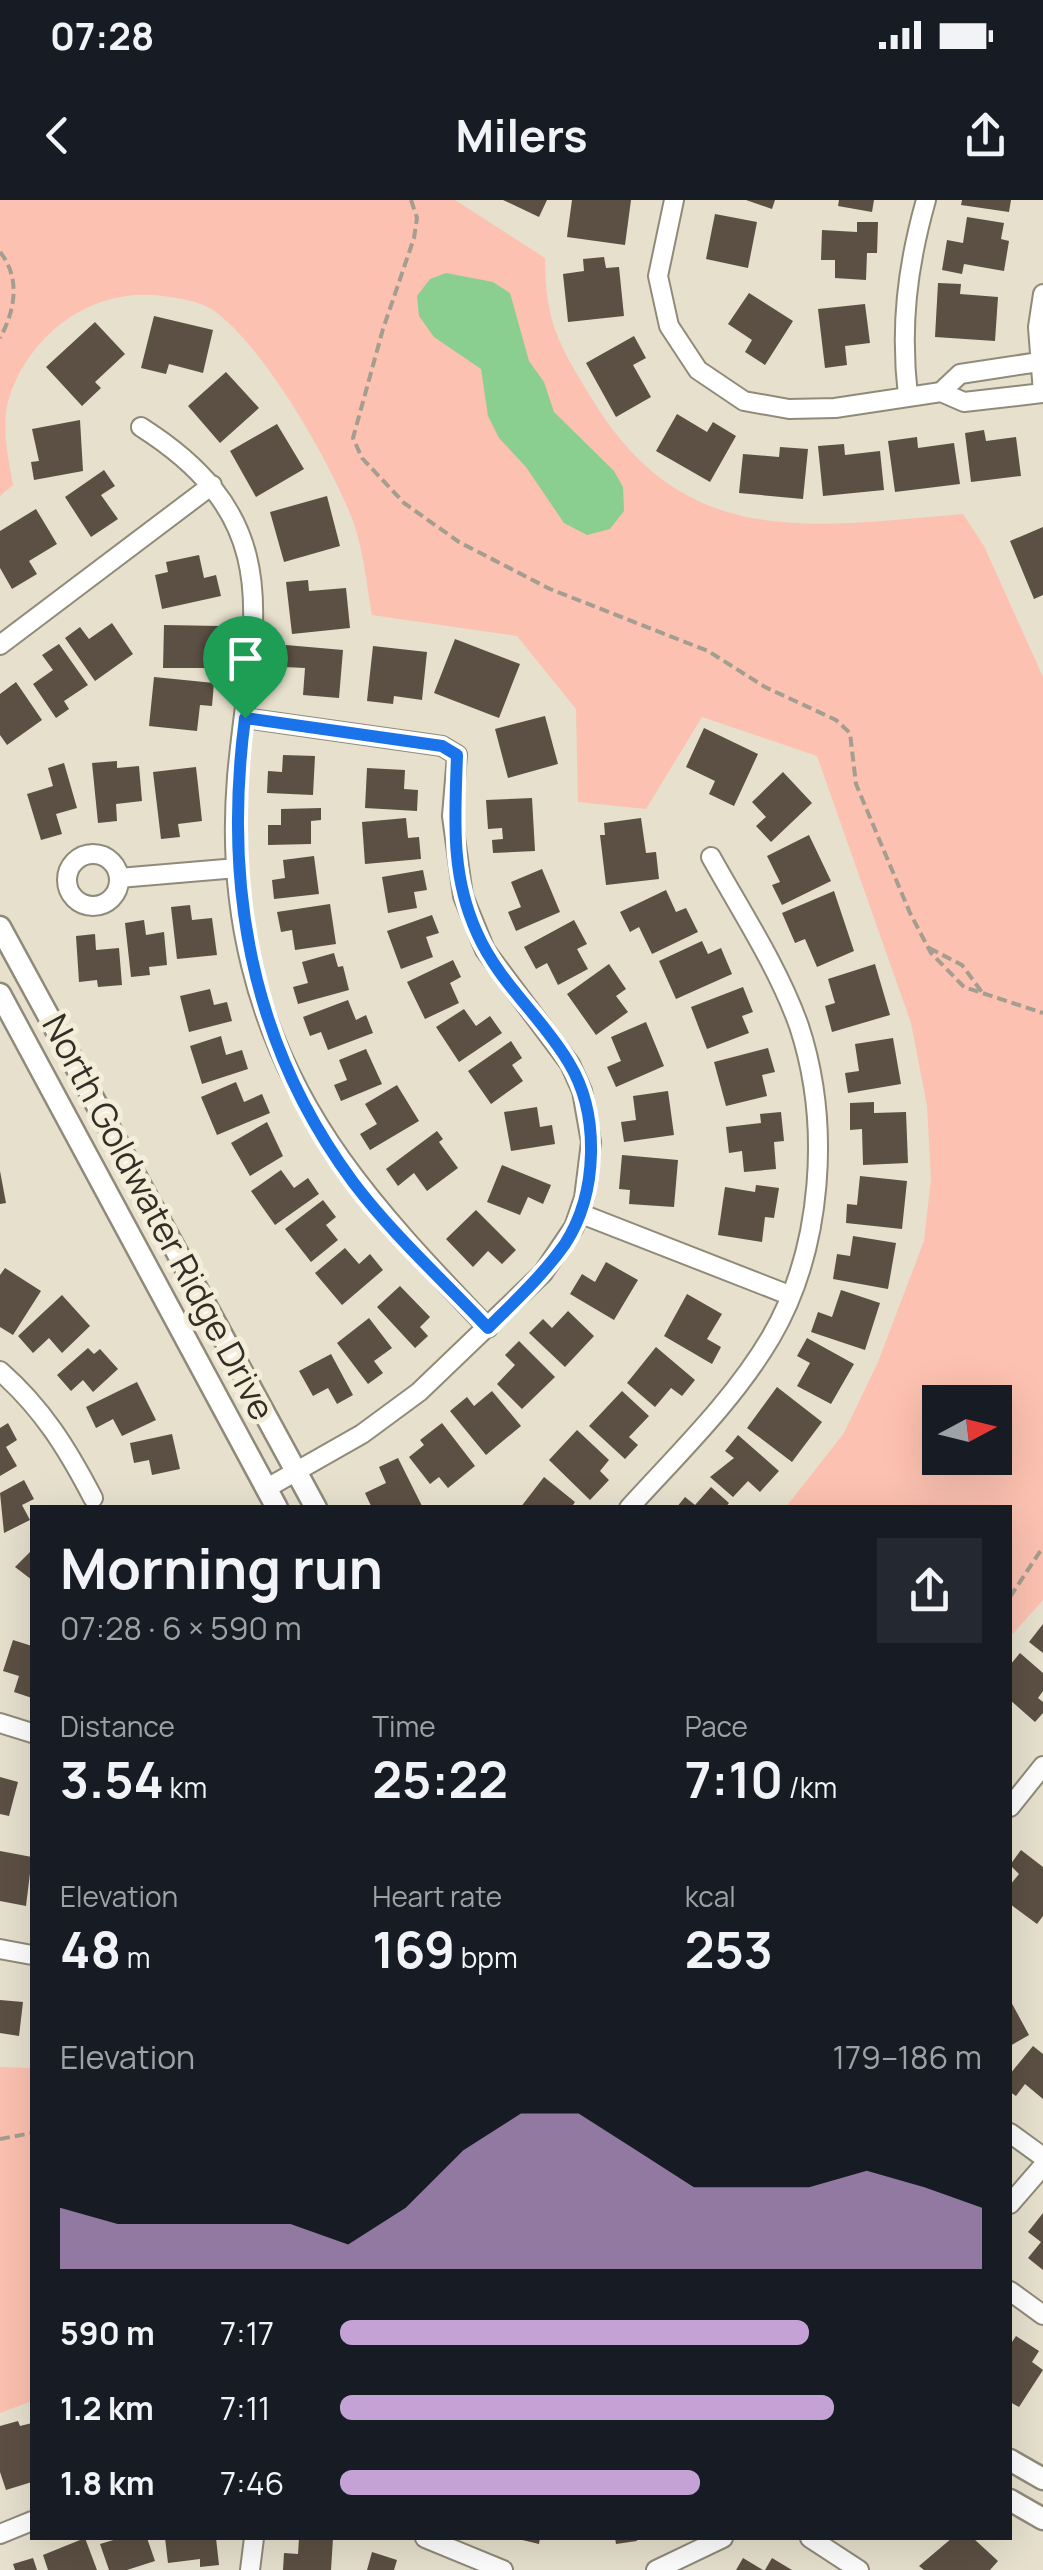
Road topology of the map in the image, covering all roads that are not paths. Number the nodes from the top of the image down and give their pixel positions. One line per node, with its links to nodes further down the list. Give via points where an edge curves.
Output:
1 (674, 200): 7 (street, via 658,276 669,326 698,370 744,401 788,409)
2 (926, 200): 7 (street, via 908,264 902,343)
3 (1043, 294): 4 (street)
4 (1039, 362): 5 (street, via 960,374); 6 (street)
5 (941, 392): 6 (street, via 964,402); 7 (street)
6 (1043, 392)
7 (908, 396)
8 (141, 427): 9 (street)
9 (212, 485): 10 (street); 11 (street, via 248,558 255,592)
10 (0, 644)
11 (245, 718): 13 (street); 17 (street, via 442,746 457,755 455,853 476,932 582,1090 591,1142)
12 (710, 856): 18 (street, via 784,991 814,1084 818,1171)
13 (237, 868): 14 (street); 19 (street, via 254,977 301,1099 355,1184)
14 (119, 878)
15 (0, 927): 21 (street, North Goldwater Ridge Drive)
16 (0, 994): 22 (street, North Goldwater Ridge Drive)
17 (579, 1213): 18 (street); 19 (street, via 543,1272)
18 (789, 1295): 26 (street, via 748,1371)
19 (488, 1328): 21 (street, via 390,1416)
20 (0, 1371): 23 (street, via 62,1438)
21 (297, 1473): 22 (street); 25 (street, North Goldwater Ridge Drive)
22 (267, 1488): 24 (street, North Goldwater Ridge Drive)
23 (93, 1498)
24 (276, 1505)
25 (314, 1505)
26 (632, 1505)
27 (0, 1723): 28 (street)
28 (30, 1733)
29 (1043, 1766): 30 (street)
30 (1012, 1805)
31 (0, 1950): 32 (street)
32 (30, 1955)
33 (1012, 2134): 34 (street)
34 (1043, 2157)
35 (1043, 2166): 36 (street)
36 (1012, 2202)
37 (1012, 2292): 38 (street)
38 (1043, 2314)
39 (1012, 2461): 40 (street)
40 (1043, 2479)
41 (1012, 2501): 42 (street)
42 (1043, 2518)
43 (30, 2521): 44 (street)
44 (0, 2534)
45 (254, 2540): 49 (street)
46 (430, 2540): 50 (street)
47 (719, 2540): 51 (street)
48 (813, 2540): 52 (street)
49 (250, 2570)
50 (503, 2570)
51 (656, 2570)
52 (859, 2570)

